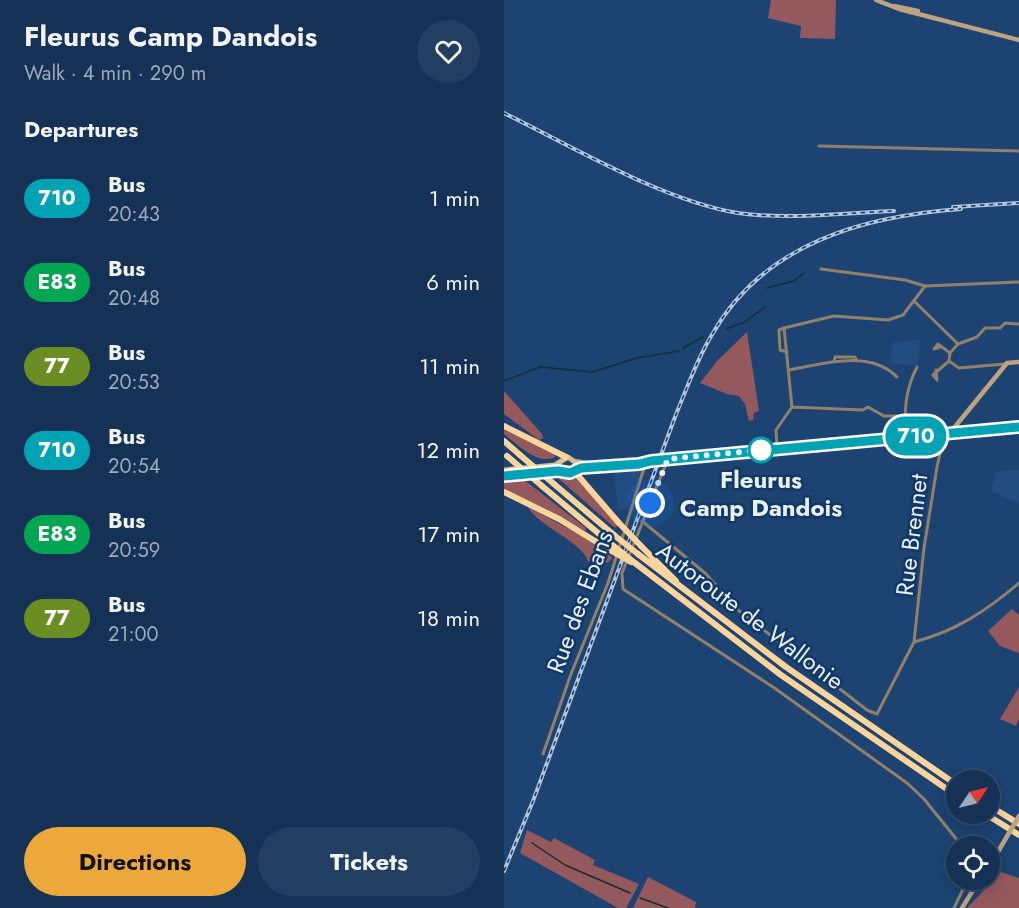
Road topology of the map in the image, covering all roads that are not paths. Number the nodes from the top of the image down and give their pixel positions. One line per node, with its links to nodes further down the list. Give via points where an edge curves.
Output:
1 (876, 0): 2 (main road)
2 (1019, 40)
3 (819, 146): 4 (street)
4 (1019, 151)
5 (821, 269): 7 (street, via 883,276)
6 (1019, 282): 7 (street)
7 (925, 286): 8 (street)
8 (914, 302): 10 (street); 17 (street, via 903,315 888,320 834,316 784,328)
9 (1019, 324): 10 (street, via 985,328 977,337)
10 (958, 344): 12 (street)
11 (940, 347): 12 (street)
12 (950, 353): 13 (street)
13 (949, 361): 15 (street, via 959,368); 18 (street)
14 (1019, 362): 15 (main road)
15 (1007, 363): 24 (main road)
16 (917, 367): 21 (street, via 908,386)
17 (789, 370): 19 (street, via 834,362 835,357 855,357 858,361 880,364); 20 (street)
18 (936, 370)
19 (897, 377)
20 (792, 406): 21 (street, via 857,410 868,407 884,416); 27 (street, via 776,430)
21 (904, 416): 25 (street)
22 (504, 426): 30 (highway)
23 (1019, 427): 24 (main road)
24 (949, 434): 25 (main road); 46 (street, Rue Brennet, via 942,444 935,477)
25 (906, 437): 27 (main road)
26 (504, 441): 45 (highway, Autoroute de Wallonie, bridge)
27 (777, 449): 29 (main road)
28 (506, 455): 43 (highway, bridge)
29 (666, 459): 32 (main road, bridge); 42 (street)
30 (563, 460): 31 (main road); 35 (main road); 36 (main road)
31 (575, 460): 33 (main road); 37 (main road)
32 (649, 461): 33 (main road); 47 (street, Rue des Ebans)
33 (624, 463): 34 (main road)
34 (611, 466): 37 (main road); 38 (main road)
35 (504, 470)
36 (563, 471): 37 (main road); 39 (main road)
37 (574, 471): 40 (highway)
38 (586, 473): 40 (highway)
39 (504, 477)
40 (584, 484): 45 (highway, bridge)
41 (504, 492): 43 (highway)
42 (642, 521): 46 (street, via 705,573 738,610 871,712 876,714); 55 (street, via 621,576 625,592 773,687 907,783)
43 (609, 546): 49 (highway, Autoroute de Wallonie, bridge, via 781,675)
44 (1019, 583): 46 (street, via 957,628)
45 (682, 589): 48 (highway, Autoroute de Wallonie, via 843,708)
46 (914, 642)
47 (543, 754)
48 (946, 778)
49 (946, 788)
50 (1000, 812): 53 (highway)
51 (1019, 816): 56 (main road, bridge)
52 (1000, 823): 54 (highway)
53 (1019, 824)
54 (1019, 835)
55 (953, 836)
56 (1000, 848)
57 (963, 890): 59 (street)
58 (973, 890): 60 (main road)
59 (954, 908)
60 (962, 908)

